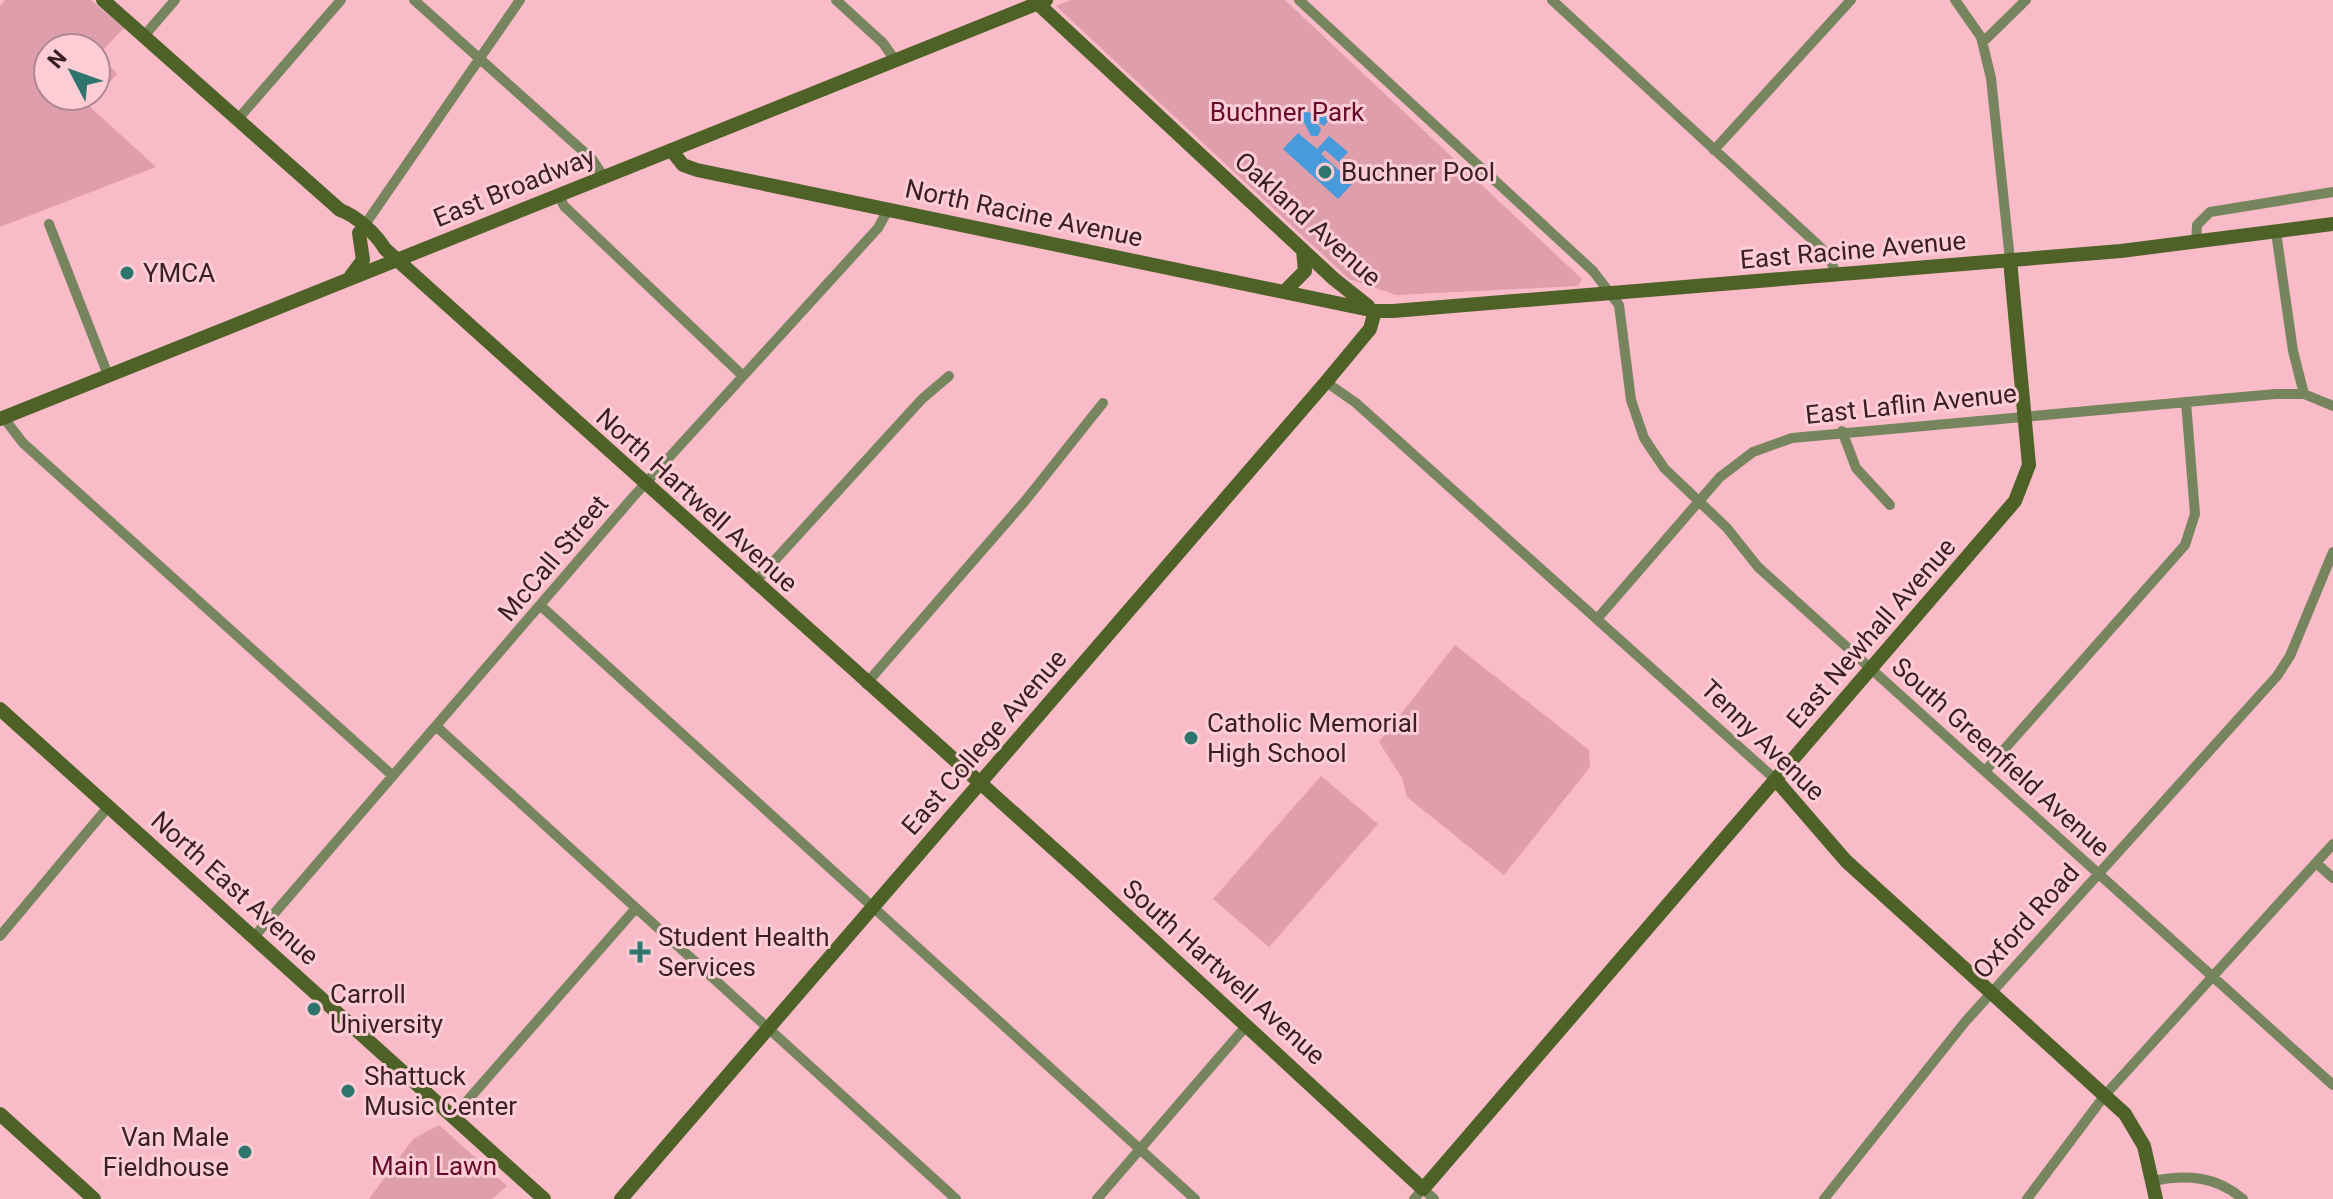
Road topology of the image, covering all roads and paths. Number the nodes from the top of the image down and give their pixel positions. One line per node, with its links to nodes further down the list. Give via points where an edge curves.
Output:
1 (103, 0): 13 (street, North Hartwell Avenue)
2 (175, 0): 13 (street)
3 (341, 0): 17 (street)
4 (414, 0): 15 (street)
5 (520, 0): 15 (street)
6 (836, 0): 16 (street)
7 (1299, 0): 35 (street, South Greenfield Avenue, via 1593,271)
8 (1552, 0): 19 (street)
9 (1851, 0): 19 (street)
10 (1955, 0): 14 (street)
11 (2026, 0): 14 (street)
12 (1039, 1): 16 (street, East Broadway); 29 (street, Oakland Avenue)
13 (144, 36): 17 (street, North Hartwell Avenue)
14 (1983, 42): 31 (street)
15 (479, 58): 20 (street, via 592,159); 26 (street)
16 (895, 60): 18 (street, East Broadway)
17 (238, 119): 26 (street, North Hartwell Avenue)
18 (671, 150): 20 (street, East Broadway); 23 (street, North Racine Avenue, via 683,165 697,170)
19 (1714, 150): 32 (street, via 1824,251)
20 (603, 176): 22 (street, East Broadway)
21 (2333, 192): 28 (street, via 2210,212 2197,225)
22 (558, 194): 30 (street, East Broadway); 38 (street, via 564,206)
23 (888, 210): 34 (street, North Racine Avenue); 38 (street, McCall Street, via 878,228)
24 (49, 224): 37 (street)
25 (2333, 224): 27 (street, East Racine Avenue)
26 (361, 230): 30 (street, North Hartwell Avenue, via 373,246); 33 (street, via 363,260)
27 (2276, 232): 28 (street, East Racine Avenue); 41 (street)
28 (2196, 243): 31 (street, East Racine Avenue)
29 (1303, 250): 34 (street, via 1305,271); 36 (street, Oakland Avenue)
30 (391, 254): 33 (street, East Broadway); 48 (street, North Hartwell Avenue)
31 (2010, 260): 32 (street, East Racine Avenue); 45 (street, East Newhall Avenue)
32 (1836, 274): 35 (street, East Racine Avenue)
33 (347, 279): 37 (street, East Broadway)
34 (1285, 291): 36 (street, North Racine Avenue)
35 (1612, 296): 36 (street, East Racine Avenue); 49 (street, South Greenfield Avenue, via 1619,305 1638,426 1664,468)
36 (1375, 311): 40 (street, East College Avenue, via 1370,329)
37 (108, 375): 46 (street, East Broadway)
38 (743, 376): 48 (street, McCall Street)
39 (949, 376): 52 (street)
40 (1326, 382): 54 (street, Tenny Avenue); 62 (street, East College Avenue)
41 (2304, 394): 42 (street, East Laflin Avenue); 44 (street)
42 (2186, 402): 45 (street, East Laflin Avenue); 59 (street, via 2195,514 2185,545)
43 (1103, 403): 56 (street)
44 (2333, 406)
45 (2025, 415): 47 (street, East Laflin Avenue); 55 (street, East Newhall Avenue, via 2029,465 2015,501)
46 (2, 418): 60 (street, via 34,453)
47 (1842, 431): 49 (street, East Laflin Avenue, via 1792,438 1753,452); 50 (street, via 1856,468)
48 (645, 485): 52 (street, North Hartwell Avenue); 53 (street, McCall Street)
49 (1698, 501): 54 (street, East Laflin Avenue); 55 (street, South Greenfield Avenue, via 1758,567)
50 (1890, 505)
51 (2333, 552): 66 (street, Oxford Road, via 2277,676)
52 (754, 583): 56 (street, North Hartwell Avenue)
53 (541, 606): 58 (street, McCall Street); 69 (street)
54 (1597, 619): 61 (street, Tenny Avenue)
55 (1871, 669): 59 (street, South Greenfield Avenue); 61 (street, East Newhall Avenue)
56 (866, 684): 62 (street, North Hartwell Avenue)
57 (0, 709): 63 (street, North East Avenue)
58 (437, 727): 60 (street, McCall Street); 68 (street)
59 (1985, 771): 66 (street, South Greenfield Avenue)
60 (393, 776): 71 (street, McCall Street)
61 (1776, 780): 73 (street, Tenny Avenue, via 1846,861); 82 (street, East Newhall Avenue)
62 (979, 784): 69 (street, East College Avenue); 74 (street, South Hartwell Avenue)
63 (108, 807): 70 (street); 71 (street, North East Avenue)
64 (2333, 844): 65 (street)
65 (2316, 863): 67 (street); 72 (street)
66 (2098, 874): 72 (street, South Greenfield Avenue); 73 (street, Oxford Road)
67 (2333, 878)
68 (636, 908): 75 (street); 79 (street)
69 (874, 908): 75 (street, East College Avenue); 80 (street)
70 (0, 936)
71 (254, 937): 79 (street, North East Avenue)
72 (2213, 977): 76 (street, South Greenfield Avenue); 77 (street)
73 (1991, 992): 77 (street, Tenny Avenue); 89 (street, Oxford Road)
74 (1247, 1025): 80 (street); 82 (street, South Hartwell Avenue)
75 (769, 1028): 85 (street, East College Avenue); 86 (street)
76 (2333, 1085)
77 (2105, 1095): 81 (street, Tenny Avenue, via 2135,1128); 90 (street)
78 (0, 1114): 83 (street)
79 (453, 1117): 84 (street, North East Avenue)
80 (1140, 1149): 87 (street); 88 (street)
81 (2153, 1181): 91 (street, Tenny Avenue); 92 (street, via 2208,1179)
82 (1424, 1196)
83 (94, 1199)
84 (544, 1199)
85 (621, 1199)
86 (956, 1199)
87 (1097, 1199)
88 (1195, 1199)
89 (1824, 1199)
90 (2027, 1199)
91 (2156, 1199)
92 (2243, 1199)

